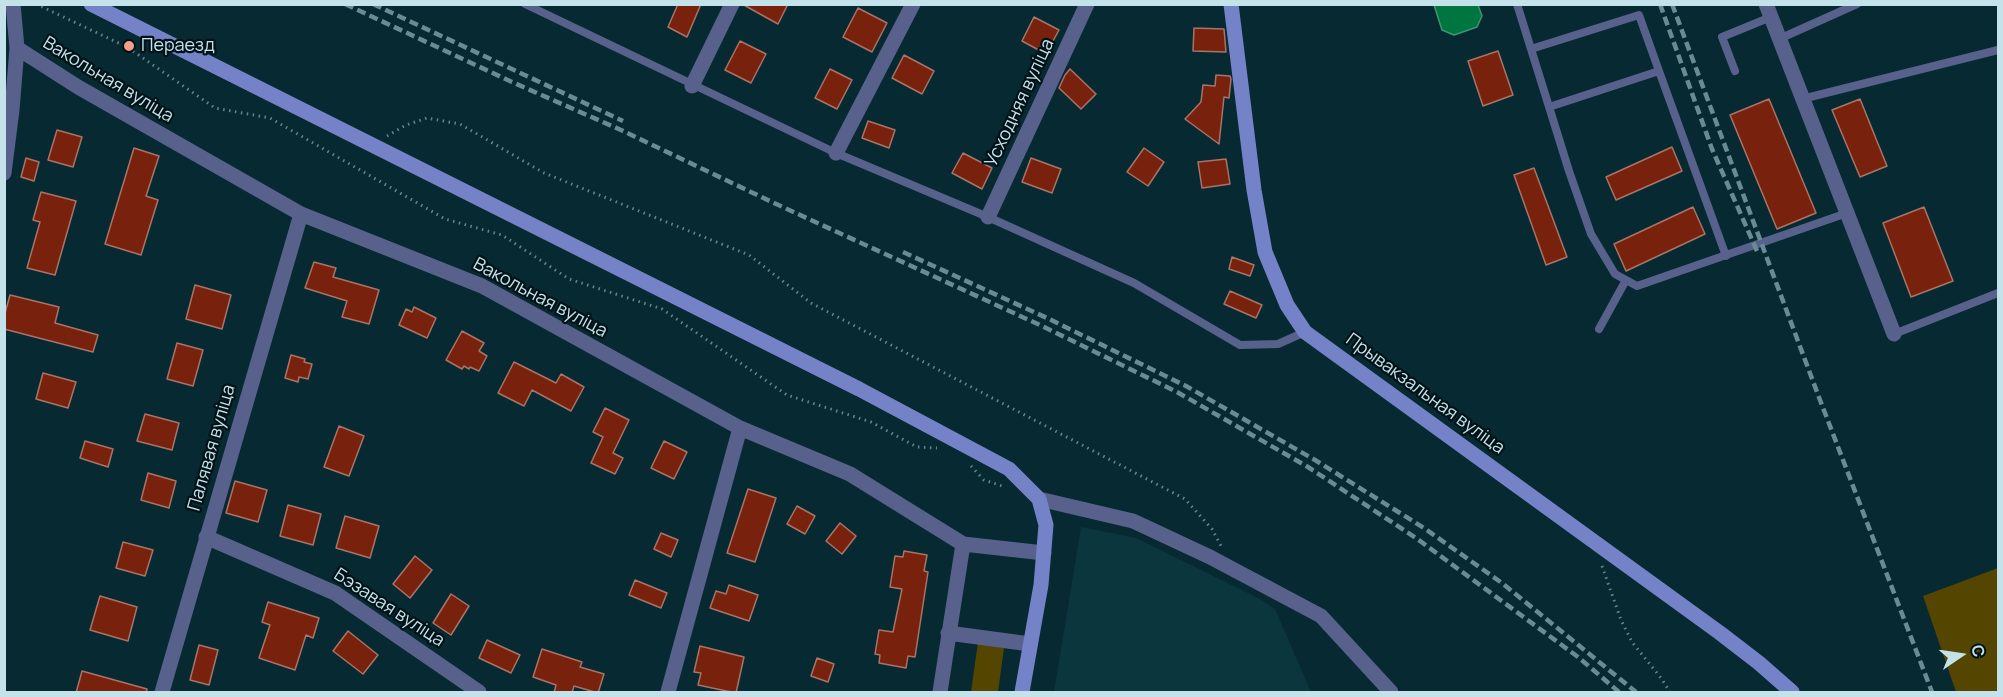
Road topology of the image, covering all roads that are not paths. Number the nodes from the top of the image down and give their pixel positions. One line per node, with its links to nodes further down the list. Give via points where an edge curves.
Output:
1 (13, 4): 12 (street)
2 (91, 4): 32 (main road, via 859,389 1009,469)
3 (525, 4): 17 (lane)
4 (732, 4): 17 (street)
5 (913, 4): 20 (street)
6 (1087, 4): 24 (street, Усходняя вуліца)
7 (1232, 4): 29 (main road, Прывакзальная вуліца, via 1265,252 1287,304)
8 (1517, 4): 13 (lane)
9 (1857, 4): 11 (lane)
10 (1768, 11): 11 (street); 16 (lane, via 1722,37)
11 (1779, 39): 18 (street)
12 (17, 48): 21 (street); 23 (street, Вакольная вуліца)
13 (1531, 48): 15 (lane, via 1639,15); 19 (lane)
14 (1998, 50): 18 (lane)
15 (1659, 71): 19 (lane); 25 (lane)
16 (1735, 71)
17 (692, 86): 20 (lane)
18 (1802, 99): 22 (street)
19 (1549, 107): 26 (lane, via 1591,234 1615,274)
20 (836, 153): 24 (lane)
21 (4, 174)
22 (1847, 213): 25 (lane); 30 (street)
23 (301, 214): 31 (street, Вакольная вуліца, via 482,286); 33 (street, Палявая вуліца)
24 (988, 217): 29 (lane, via 1134,283 1240,345 1278,344)
25 (1726, 256): 26 (lane, via 1637,286)
26 (1626, 280): 28 (lane)
27 (1998, 293): 30 (lane)
28 (1599, 329)
29 (1305, 332): 44 (main road, Прывакзальная вуліца, via 1592,539 1759,663)
30 (1894, 334)
31 (740, 429): 34 (street, Вакольная вуліца, via 850,474); 40 (street)
32 (1039, 499): 35 (main road, via 1046,525); 43 (street, via 1133,521 1322,616)
33 (206, 537): 38 (street, Палявая вуліца); 39 (street, Бэзавая вуліца, via 336,593)
34 (963, 544): 35 (street); 36 (street)
35 (1044, 553): 37 (main road)
36 (948, 633): 37 (street); 41 (street)
37 (1030, 644): 42 (main road)
38 (162, 693)
39 (479, 693)
40 (668, 693)
41 (940, 693)
42 (1022, 693)
43 (1391, 693)
44 (1792, 693)

